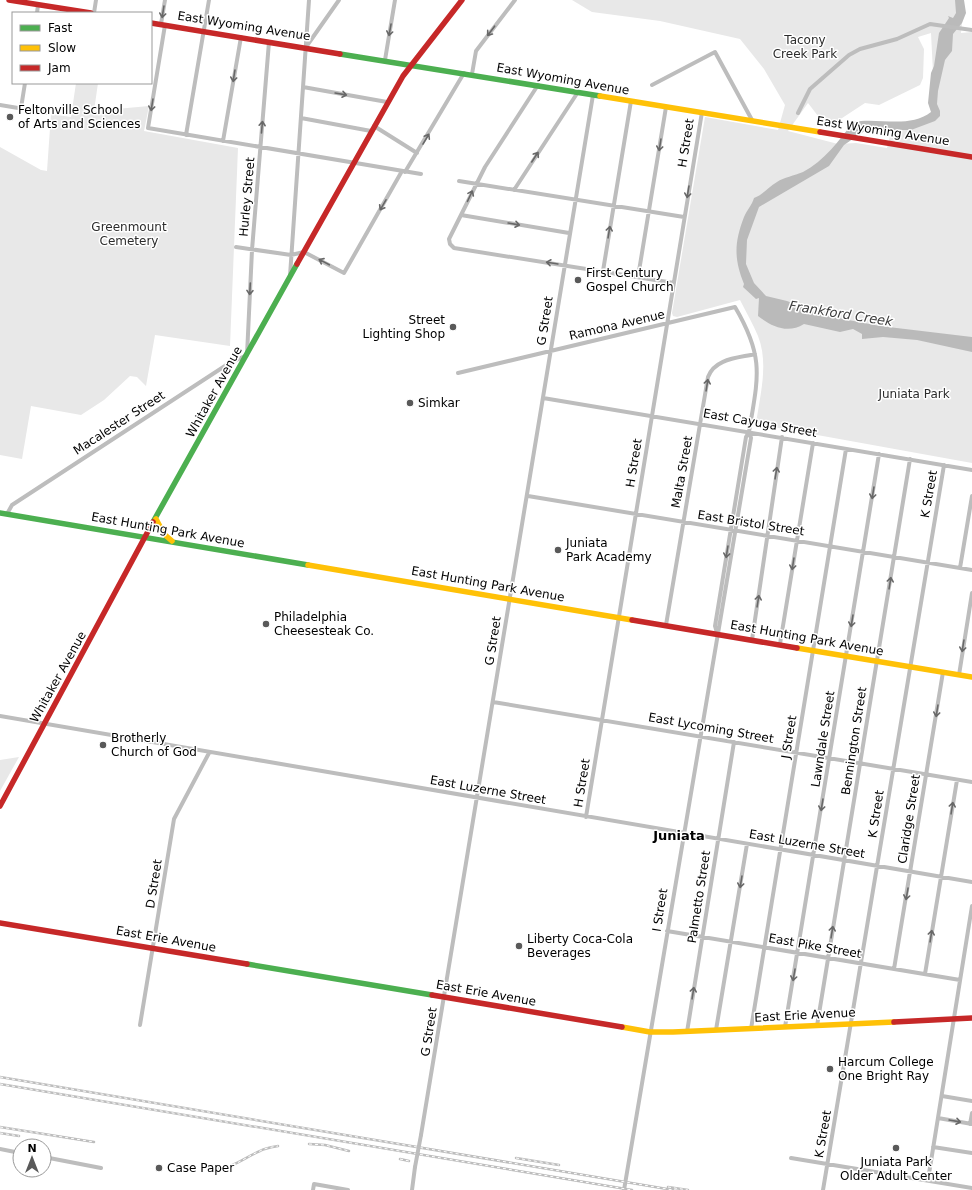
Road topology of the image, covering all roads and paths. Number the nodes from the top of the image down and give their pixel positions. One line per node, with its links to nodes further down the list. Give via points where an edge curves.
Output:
1 (9, 0): 10 (main road)
2 (96, 0): 13 (street)
3 (165, 0): 15 (street, one-way to 15)
4 (209, 0): 17 (street)
5 (309, 0): 20 (street)
6 (339, 0): 20 (street)
7 (395, 0): 21 (street, one-way to 21)
8 (462, 0): 22 (main road, Whitaker Avenue)
9 (515, 0): 24 (street, one-way to 24, via 476,51)
10 (43, 3): 11 (street); 12 (main road)
11 (38, 12)
12 (88, 12)
13 (93, 12)
14 (152, 23): 15 (main road, East Wyoming Avenue)
15 (163, 25): 17 (main road, East Wyoming Avenue); 42 (street, one-way to 42, via 148,128)
16 (972, 30): 38 (street, via 924,26 897,39 860,49 849,55 810,89)
17 (204, 31): 18 (main road, East Wyoming Avenue); 42 (street)
18 (241, 37): 19 (main road, East Wyoming Avenue); 43 (street, one-way to 43)
19 (269, 42): 20 (main road, East Wyoming Avenue); 44 (street, Hurley Street, one-way to 19)
20 (306, 47): 21 (main road, East Wyoming Avenue); 28 (street)
21 (384, 60): 22 (main road, East Wyoming Avenue)
22 (412, 65): 23 (main road, East Wyoming Avenue); 32 (main road, Whitaker Avenue)
23 (464, 73): 24 (main road, East Wyoming Avenue); 45 (street, one-way to 23)
24 (472, 74): 27 (main road, East Wyoming Avenue)
25 (25, 84): 35 (street)
26 (652, 85): 40 (street, via 715,52)
27 (538, 86): 29 (main road, East Wyoming Avenue); 52 (street)
28 (303, 87): 32 (street, one-way to 32); 39 (street)
29 (578, 92): 30 (main road, East Wyoming Avenue); 53 (street, one-way to 29)
30 (593, 95): 31 (main road, East Wyoming Avenue); 54 (street, G Street)
31 (631, 101): 34 (main road, East Wyoming Avenue); 55 (street)
32 (387, 102): 41 (main road, Whitaker Avenue)
33 (0, 105): 35 (street)
34 (666, 107): 36 (main road, East Wyoming Avenue); 56 (street, one-way to 56)
35 (21, 108): 37 (street)
36 (702, 112): 40 (main road, East Wyoming Avenue); 58 (street, H Street, one-way to 58)
37 (48, 113)
38 (798, 113)
39 (300, 118): 41 (street); 46 (street)
40 (752, 120): 47 (main road, East Wyoming Avenue)
41 (373, 128): 45 (street); 48 (main road, Whitaker Avenue)
42 (186, 135): 43 (street)
43 (224, 141): 44 (street)
44 (261, 147): 46 (street); 61 (street, Hurley Street)
45 (417, 153): 49 (street)
46 (298, 154): 48 (street); 63 (street)
47 (972, 157)
48 (352, 163): 49 (street); 62 (main road, Whitaker Avenue)
49 (404, 172): 50 (street); 62 (street, one-way to 62, via 344,273)
50 (421, 174)
51 (459, 181): 52 (street)
52 (476, 184): 53 (street); 57 (street, one-way to 52)
53 (514, 190): 54 (street)
54 (575, 200): 55 (street); 59 (street, G Street)
55 (613, 206): 56 (street); 65 (street, one-way to 55)
56 (649, 212): 58 (street); 66 (street)
57 (462, 215): 59 (street, one-way to 59); 64 (street, one-way to 57, via 454,248 449,239)
58 (684, 217): 68 (street, H Street)
59 (569, 234): 64 (street, G Street)
60 (236, 247): 61 (street)
61 (252, 250): 63 (street); 72 (street, Hurley Street, one-way to 72)
62 (304, 252): 63 (street); 67 (main road, Whitaker Avenue)
63 (291, 255): 67 (street)
64 (564, 265): 65 (street); 71 (street, G Street)
65 (603, 271): 66 (street)
66 (638, 277): 68 (street)
67 (289, 278): 72 (main road, Whitaker Avenue)
68 (674, 283): 70 (street, H Street)
69 (735, 307): 70 (street, Ramona Avenue); 73 (street, I Street)
70 (667, 324): 71 (street, Ramona Avenue); 76 (street, H Street)
71 (550, 352): 74 (street, Ramona Avenue); 75 (street, G Street)
72 (247, 354): 89 (street, Macalester Street, via 12,505); 91 (main road, Whitaker Avenue)
73 (756, 354): 77 (street, Malta Street, one-way to 73, via 710,370 718,363); 78 (street, I Street, via 757,382)
74 (458, 373)
75 (543, 398): 76 (street, East Cayuga Street); 86 (street, G Street)
76 (652, 416): 77 (street, East Cayuga Street); 90 (street, H Street)
77 (700, 423): 78 (street, East Cayuga Street); 92 (street, Malta Street)
78 (749, 432): 79 (street, East Cayuga Street); 93 (street, I Street, via 746,437)
79 (782, 437): 80 (street, East Cayuga Street); 94 (street, one-way to 79)
80 (813, 443): 81 (street, East Cayuga Street); 96 (street)
81 (846, 449): 82 (street, East Cayuga Street); 98 (street, J Street)
82 (879, 454): 83 (street, East Cayuga Street); 99 (street, Lawndale Street, one-way to 99)
83 (910, 459): 84 (street, East Cayuga Street); 100 (street, Bennington Street)
84 (944, 465): 85 (street, East Cayuga Street); 101 (street, K Street)
85 (972, 470)
86 (528, 496): 90 (street, East Bristol Street); 105 (street, G Street)
87 (972, 496): 102 (street)
88 (0, 513): 89 (main road, East Hunting Park Avenue)
89 (7, 514): 95 (main road, East Hunting Park Avenue)
90 (636, 514): 92 (street, East Bristol Street); 106 (street, H Street)
91 (156, 519): 95 (main road, Whitaker Avenue); 97 (main road, via 164,534)
92 (683, 522): 93 (street, East Bristol Street); 107 (street, Malta Street)
93 (733, 530): 94 (street, East Bristol Street); 108 (street, I Street, via 715,626)
94 (766, 535): 96 (street, East Bristol Street); 109 (street, one-way to 94, via 768,540)
95 (146, 537): 97 (main road, East Hunting Park Avenue); 121 (main road, Whitaker Avenue)
96 (797, 540): 98 (street, East Bristol Street); 110 (street, one-way to 110)
97 (173, 541): 105 (main road, East Hunting Park Avenue)
98 (830, 546): 99 (street, East Bristol Street); 111 (street, J Street)
99 (863, 552): 100 (street, East Bristol Street); 112 (street, Lawndale Street, one-way to 112)
100 (894, 557): 101 (street, East Bristol Street); 113 (street, Bennington Street, one-way to 100)
101 (927, 563): 102 (street, East Bristol Street); 114 (street, K Street)
102 (960, 568): 103 (street, East Bristol Street)
103 (972, 570)
104 (972, 593): 116 (street, one-way to 116)
105 (510, 599): 106 (main road, East Hunting Park Avenue); 118 (street, G Street)
106 (619, 617): 107 (main road, East Hunting Park Avenue); 120 (street, H Street)
107 (666, 625): 108 (main road, East Hunting Park Avenue)
108 (717, 634): 109 (main road, East Hunting Park Avenue); 122 (street, I Street)
109 (752, 640): 110 (main road, East Hunting Park Avenue)
110 (780, 644): 111 (main road, East Hunting Park Avenue)
111 (813, 650): 112 (main road, East Hunting Park Avenue); 125 (street, J Street)
112 (846, 656): 113 (main road, East Hunting Park Avenue); 126 (street, Lawndale Street)
113 (877, 661): 114 (main road, East Hunting Park Avenue); 127 (street, Bennington Street)
114 (910, 666): 115 (main road, East Hunting Park Avenue); 128 (street, K Street)
115 (943, 672): 116 (main road, East Hunting Park Avenue); 129 (street, Claridge Street, one-way to 129)
116 (959, 675): 117 (main road, East Hunting Park Avenue)
117 (972, 677)
118 (493, 702): 120 (street, East Lycoming Street); 132 (street, G Street)
119 (0, 716): 121 (street, East Luzerne Street)
120 (602, 720): 122 (street, East Lycoming Street); 134 (street, H Street)
121 (45, 724): 124 (street, East Luzerne Street); 133 (main road, Whitaker Avenue)
122 (700, 737): 123 (street, East Lycoming Street); 135 (street, I Street)
123 (734, 742): 125 (street, East Lycoming Street); 136 (street, Palmetto Street)
124 (209, 753): 132 (street, East Luzerne Street); 151 (street, D Street, via 174,819)
125 (796, 753): 126 (street, East Lycoming Street); 138 (street, J Street)
126 (830, 758): 127 (street, East Lycoming Street); 139 (street, Lawndale Street, one-way to 139)
127 (860, 764): 128 (street, East Lycoming Street); 140 (street, Bennington Street)
128 (894, 769): 129 (street, East Lycoming Street); 141 (street, K Street)
129 (926, 775): 130 (street, East Lycoming Street); 142 (street, Claridge Street)
130 (957, 780): 131 (street, East Lycoming Street); 143 (street, one-way to 130)
131 (972, 782)
132 (477, 798): 134 (street, East Luzerne Street); 158 (street, G Street)
133 (0, 806)
134 (586, 817): 135 (street, East Luzerne Street)
135 (683, 833): 136 (street, East Luzerne Street); 147 (street, I Street)
136 (718, 839): 137 (street, East Luzerne Street); 148 (street, Palmetto Street)
137 (747, 844): 138 (street, East Luzerne Street); 149 (street, one-way to 149)
138 (780, 849): 139 (street, East Luzerne Street); 150 (street, J Street)
139 (814, 855): 140 (street, East Luzerne Street); 152 (street, Lawndale Street)
140 (844, 860): 141 (street, East Luzerne Street); 153 (street, Bennington Street, one-way to 140)
141 (878, 866): 142 (street, East Luzerne Street); 154 (street, K Street)
142 (911, 872): 143 (street, East Luzerne Street); 155 (street, Claridge Street, one-way to 155)
143 (941, 876): 144 (street, East Luzerne Street); 156 (street, one-way to 143)
144 (972, 882)
145 (972, 906): 157 (street)
146 (0, 923): 151 (main road, East Erie Avenue)
147 (667, 931): 148 (street, East Pike Street); 167 (street, I Street)
148 (702, 937): 149 (street, East Pike Street); 168 (street, Palmetto Street, one-way to 148)
149 (731, 942): 150 (street, East Pike Street); 166 (street)
150 (764, 947): 152 (street, East Pike Street); 165 (street, J Street)
151 (154, 948): 158 (main road, East Erie Avenue); 162 (street, D Street)
152 (798, 953): 153 (street, East Pike Street); 164 (street, Lawndale Street, one-way to 164)
153 (828, 958): 154 (street, East Pike Street); 163 (street, Bennington Street)
154 (861, 964): 155 (street, East Pike Street); 161 (street, K Street)
155 (894, 969): 156 (street, East Pike Street)
156 (925, 974): 157 (street, East Pike Street)
157 (960, 980): 160 (street)
158 (444, 997): 167 (main road, East Erie Avenue); 186 (street, G Street, bridge)
159 (972, 1018): 160 (main road, East Erie Avenue)
160 (954, 1019): 161 (main road, East Erie Avenue); 169 (street)
161 (851, 1024): 163 (main road, East Erie Avenue); 180 (street, K Street)
162 (140, 1025)
163 (817, 1026): 164 (main road, East Erie Avenue)
164 (785, 1027): 165 (main road, East Erie Avenue)
165 (751, 1029): 166 (main road, East Erie Avenue)
166 (716, 1030): 168 (main road, East Erie Avenue)
167 (650, 1032): 168 (main road, East Erie Avenue); 187 (street, I Street)
168 (687, 1032)
169 (942, 1096): 170 (street); 172 (street)
170 (972, 1101)
171 (972, 1113): 173 (street)
172 (938, 1118): 173 (street, one-way to 173); 174 (street)
173 (971, 1124)
174 (933, 1147): 177 (street); 182 (street)
175 (0, 1150): 176 (street)
176 (12, 1152)
177 (972, 1153)
178 (792, 1158): 180 (street)
179 (52, 1159): 181 (street)
180 (828, 1164): 182 (street); 188 (street, K Street)
181 (101, 1168)
182 (928, 1180): 183 (street)
183 (972, 1188)
184 (313, 1190): 185 (street, via 314,1184)
185 (348, 1190)
186 (412, 1190)
187 (624, 1190)
188 (823, 1190)

